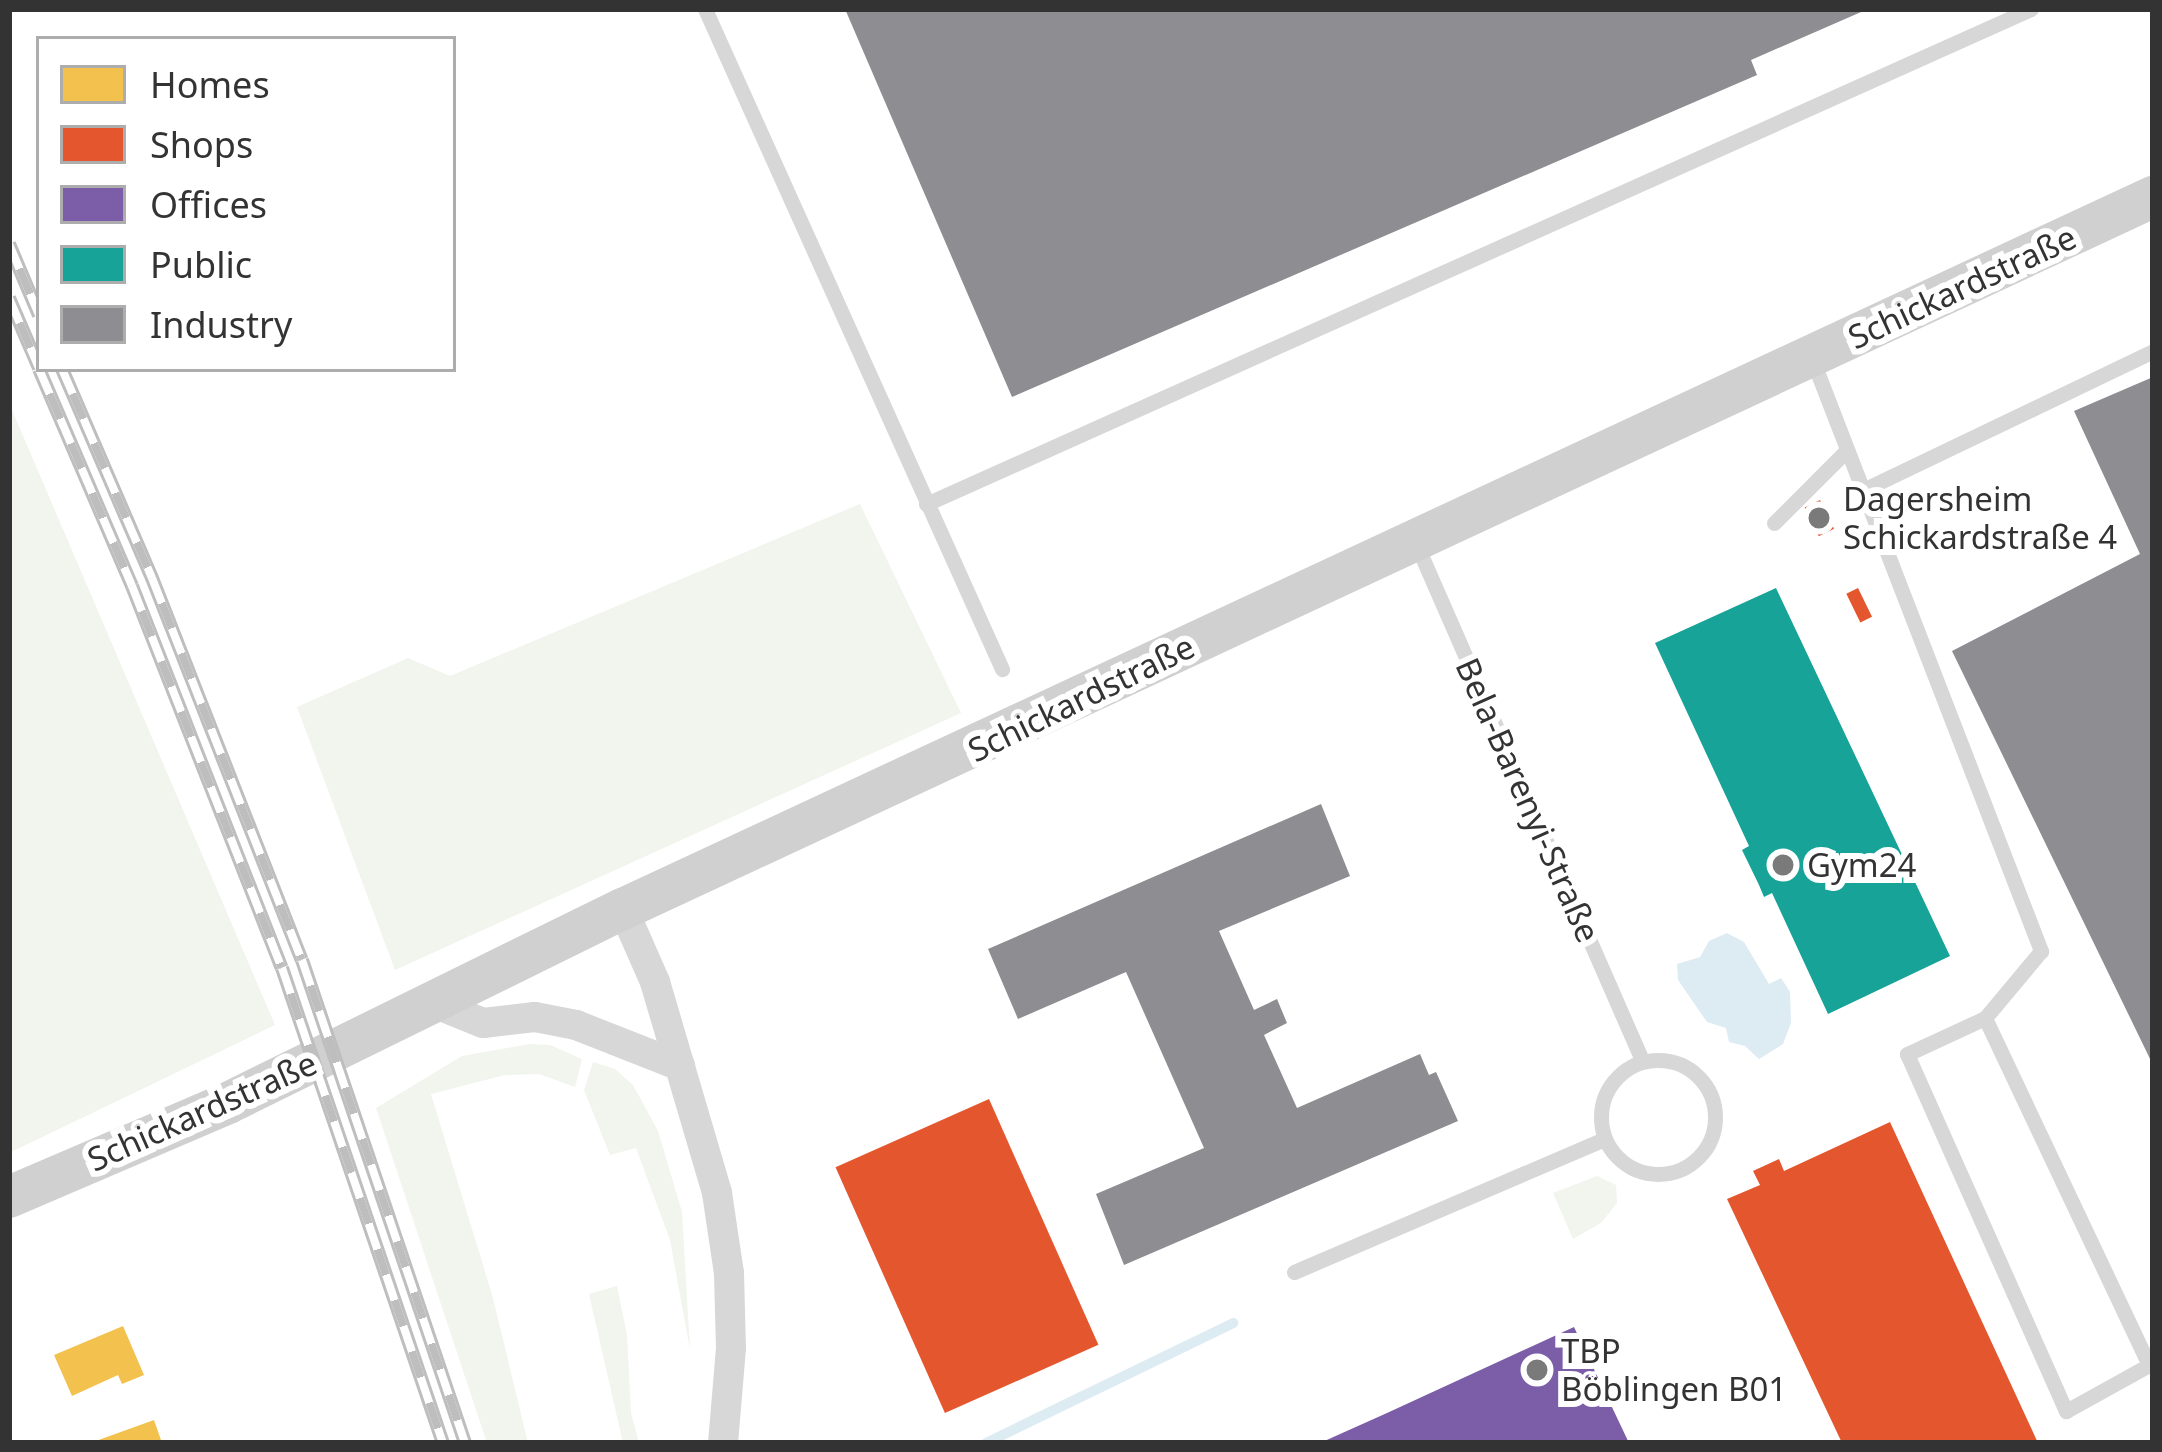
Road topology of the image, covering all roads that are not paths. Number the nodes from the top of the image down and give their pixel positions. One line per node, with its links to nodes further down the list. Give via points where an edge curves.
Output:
1 (705, 9): 8 (lane)
2 (2031, 9): 8 (lane)
3 (2153, 197): 5 (street, Schickardstraße)
4 (2153, 351): 7 (lane)
5 (1812, 358): 6 (lane); 10 (street, Schickardstraße)
6 (1846, 451): 7 (lane); 9 (lane)
7 (1861, 491): 14 (lane, via 2041,952)
8 (926, 504): 11 (lane)
9 (1774, 523)
10 (1414, 538): 12 (street, Schickardstraße); 15 (lane, Bela-Barenyi-Straße)
11 (1002, 669)
12 (623, 909): 13 (street, Schickardstraße); 16 (street)
13 (431, 1002): 16 (street, via 483,1023 535,1017 576,1024); 18 (street, Schickardstraße, via 228,1103)
14 (1985, 1018): 14 (lane, via 1907,1054 2066,1411 2149,1365)
15 (1642, 1060): 17 (lane, via 1607,1088); 17 (lane, via 1669,1060 1701,1078 1716,1118 1708,1145 1684,1168 1645,1173)
16 (680, 1066): 20 (street, via 717,1192 729,1273)
17 (1604, 1139): 19 (lane)
18 (9, 1197)
19 (1294, 1272)
20 (723, 1443)

